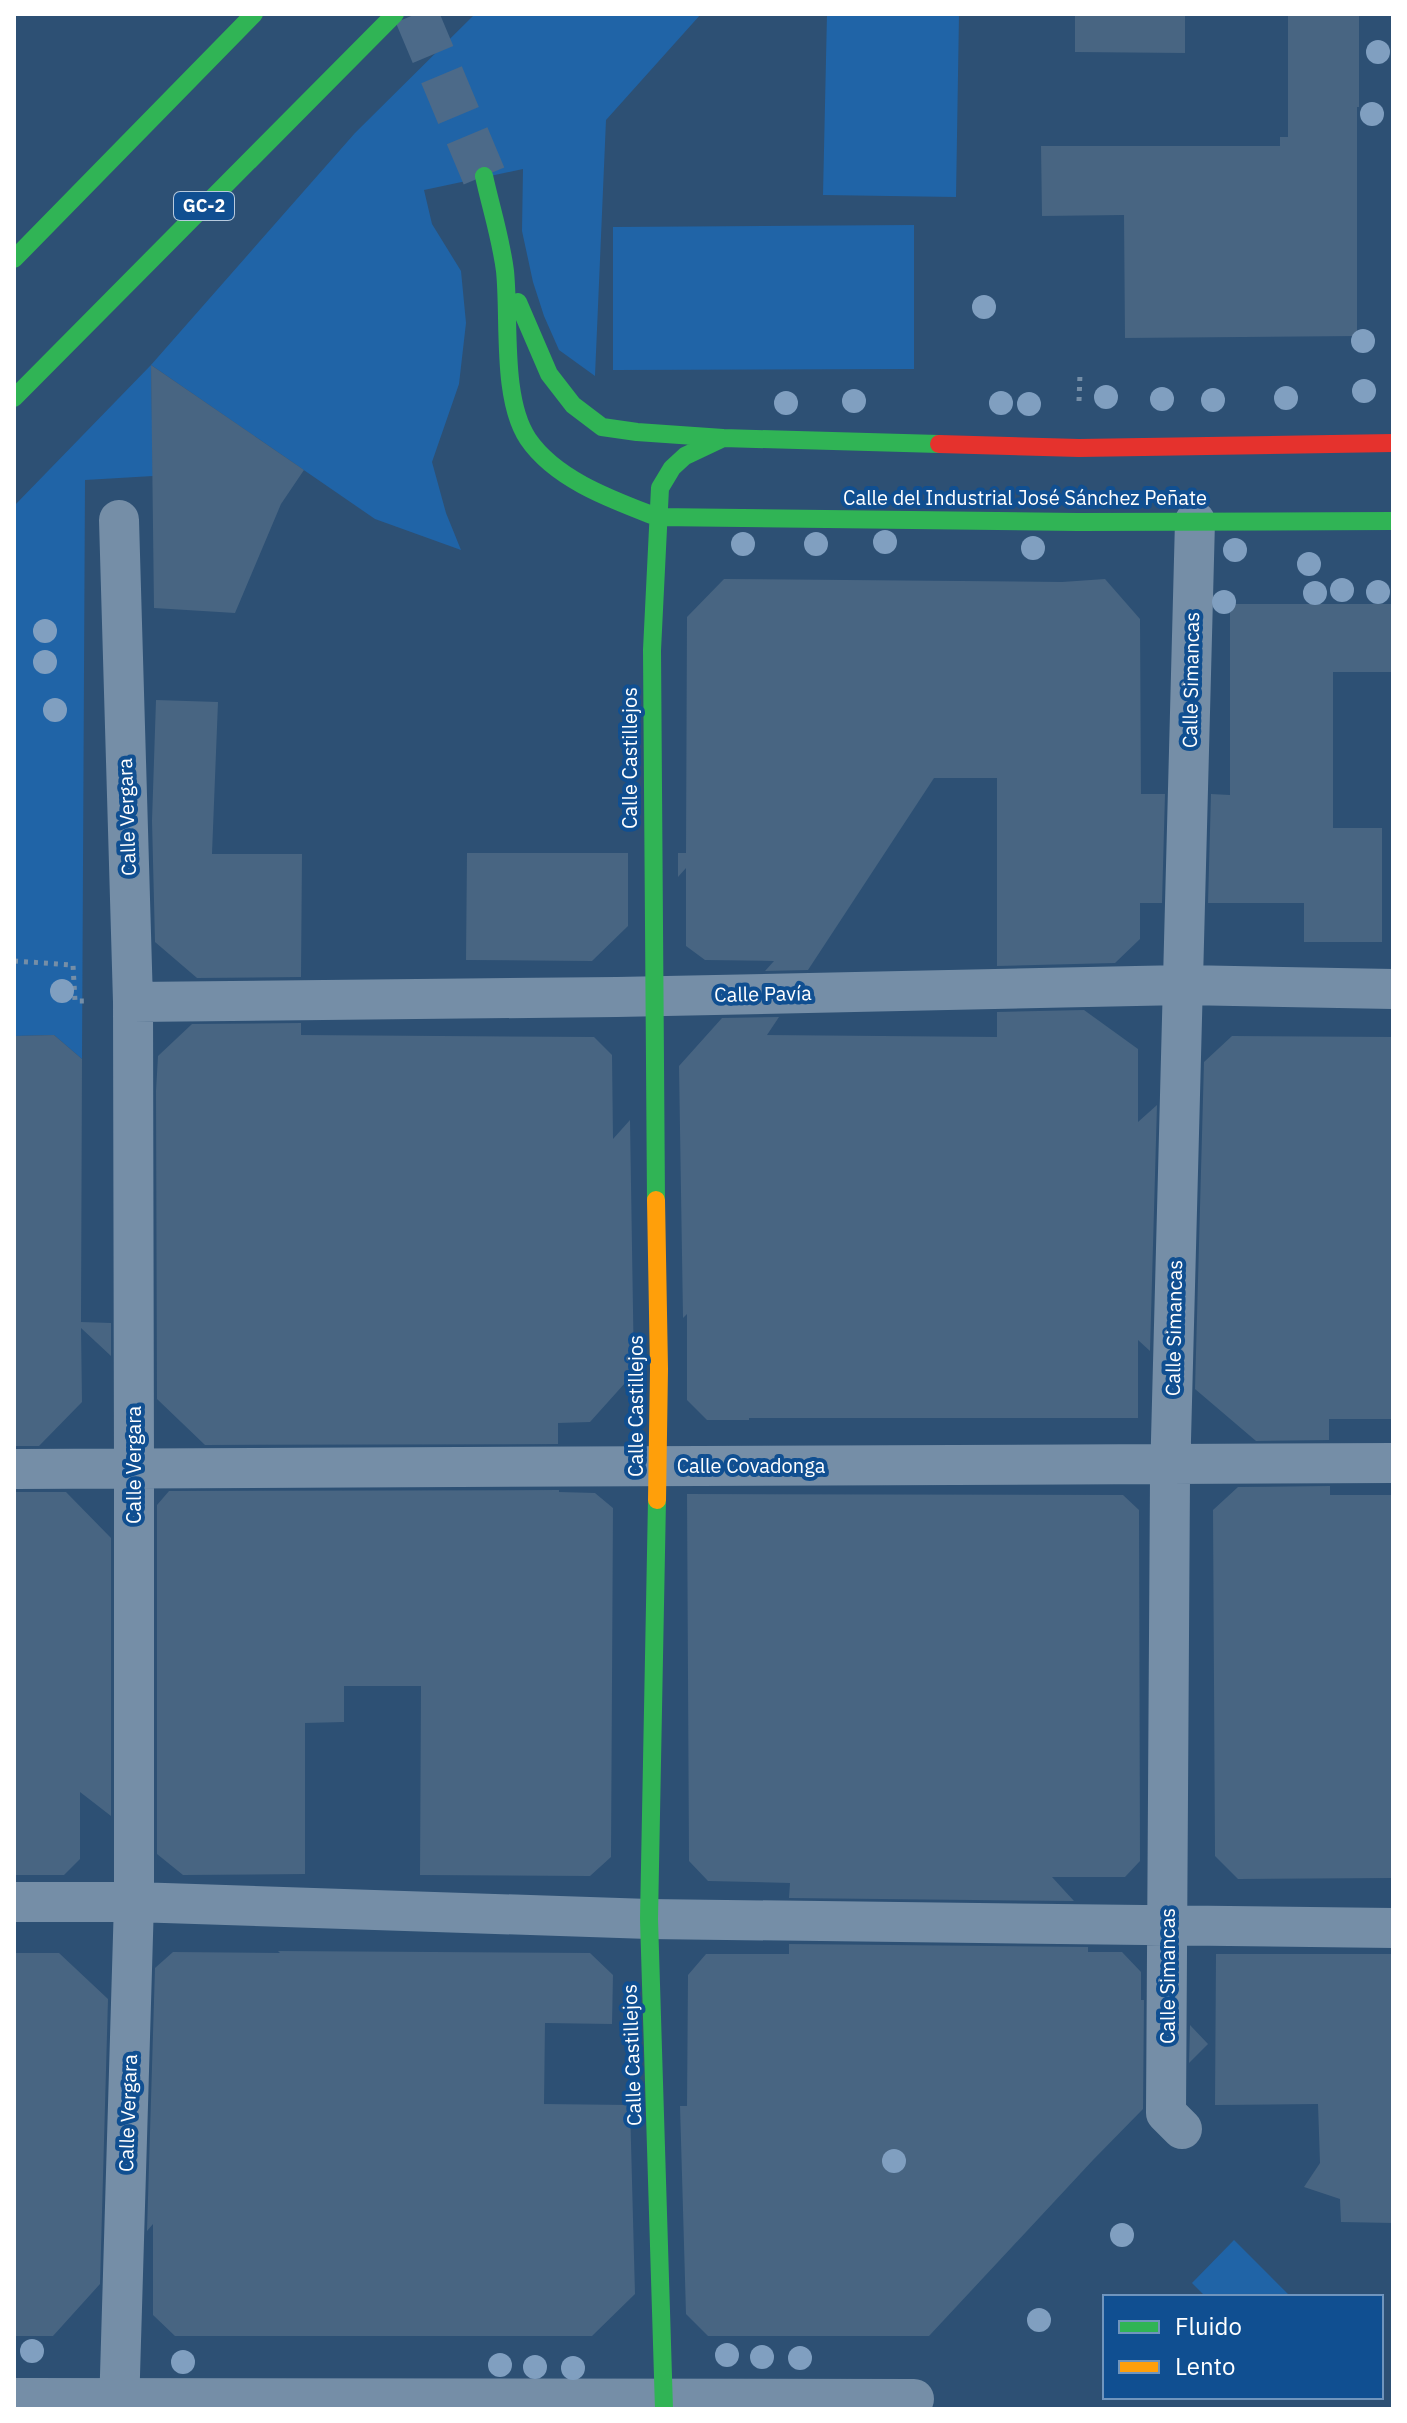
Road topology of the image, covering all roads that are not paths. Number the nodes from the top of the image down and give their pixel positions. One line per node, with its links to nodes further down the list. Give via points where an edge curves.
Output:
1 (247, 14): 4 (main road)
2 (254, 14): 4 (main road)
3 (395, 14): 8 (main road, GC-2)
4 (237, 31): 6 (main road)
5 (484, 176): 7 (main road)
6 (14, 259)
7 (505, 271): 9 (main road, via 549,374 573,405 602,427); 11 (main road, via 513,397 528,441 572,477)
8 (14, 398)
9 (723, 438): 10 (main road, via 1079,448); 11 (main road, Calle Castillejos, via 692,450 671,466 660,488)
10 (1393, 443)
11 (657, 517): 13 (main road, Calle del Industrial José Sánchez Peñate); 17 (main road, Calle Castillejos)
12 (119, 520): 18 (street, Calle Vergara)
13 (1195, 521): 14 (main road, Calle del Industrial José Sánchez Peñate); 15 (street, Calle Simancas)
14 (1393, 521)
15 (1184, 985): 16 (street, Calle Pavía); 17 (street, Calle Pavía); 20 (street, Calle Simancas)
16 (1393, 989)
17 (653, 996): 18 (street, Calle Pavía); 21 (main road, Calle Castillejos)
18 (133, 1002): 22 (street, Calle Vergara)
19 (1393, 1463): 20 (street, Calle Covadonga)
20 (1171, 1465): 21 (street, Calle Covadonga); 27 (street, Calle Simancas)
21 (658, 1466): 22 (street, Calle Covadonga); 26 (main road, Calle Castillejos)
22 (134, 1468): 23 (street, Calle Covadonga); 25 (street, Calle Vergara)
23 (14, 1469)
24 (14, 1902): 25 (street)
25 (134, 1902): 26 (street); 32 (street, Calle Vergara)
26 (649, 1919): 27 (street); 33 (main road, Calle Castillejos)
27 (1168, 1924): 28 (street); 29 (street, Calle Simancas, via 1166,2113)
28 (1393, 1928)
29 (1182, 2129)
30 (14, 2398): 32 (street)
31 (914, 2399): 33 (street)
32 (119, 2404): 33 (street)
33 (664, 2404)

